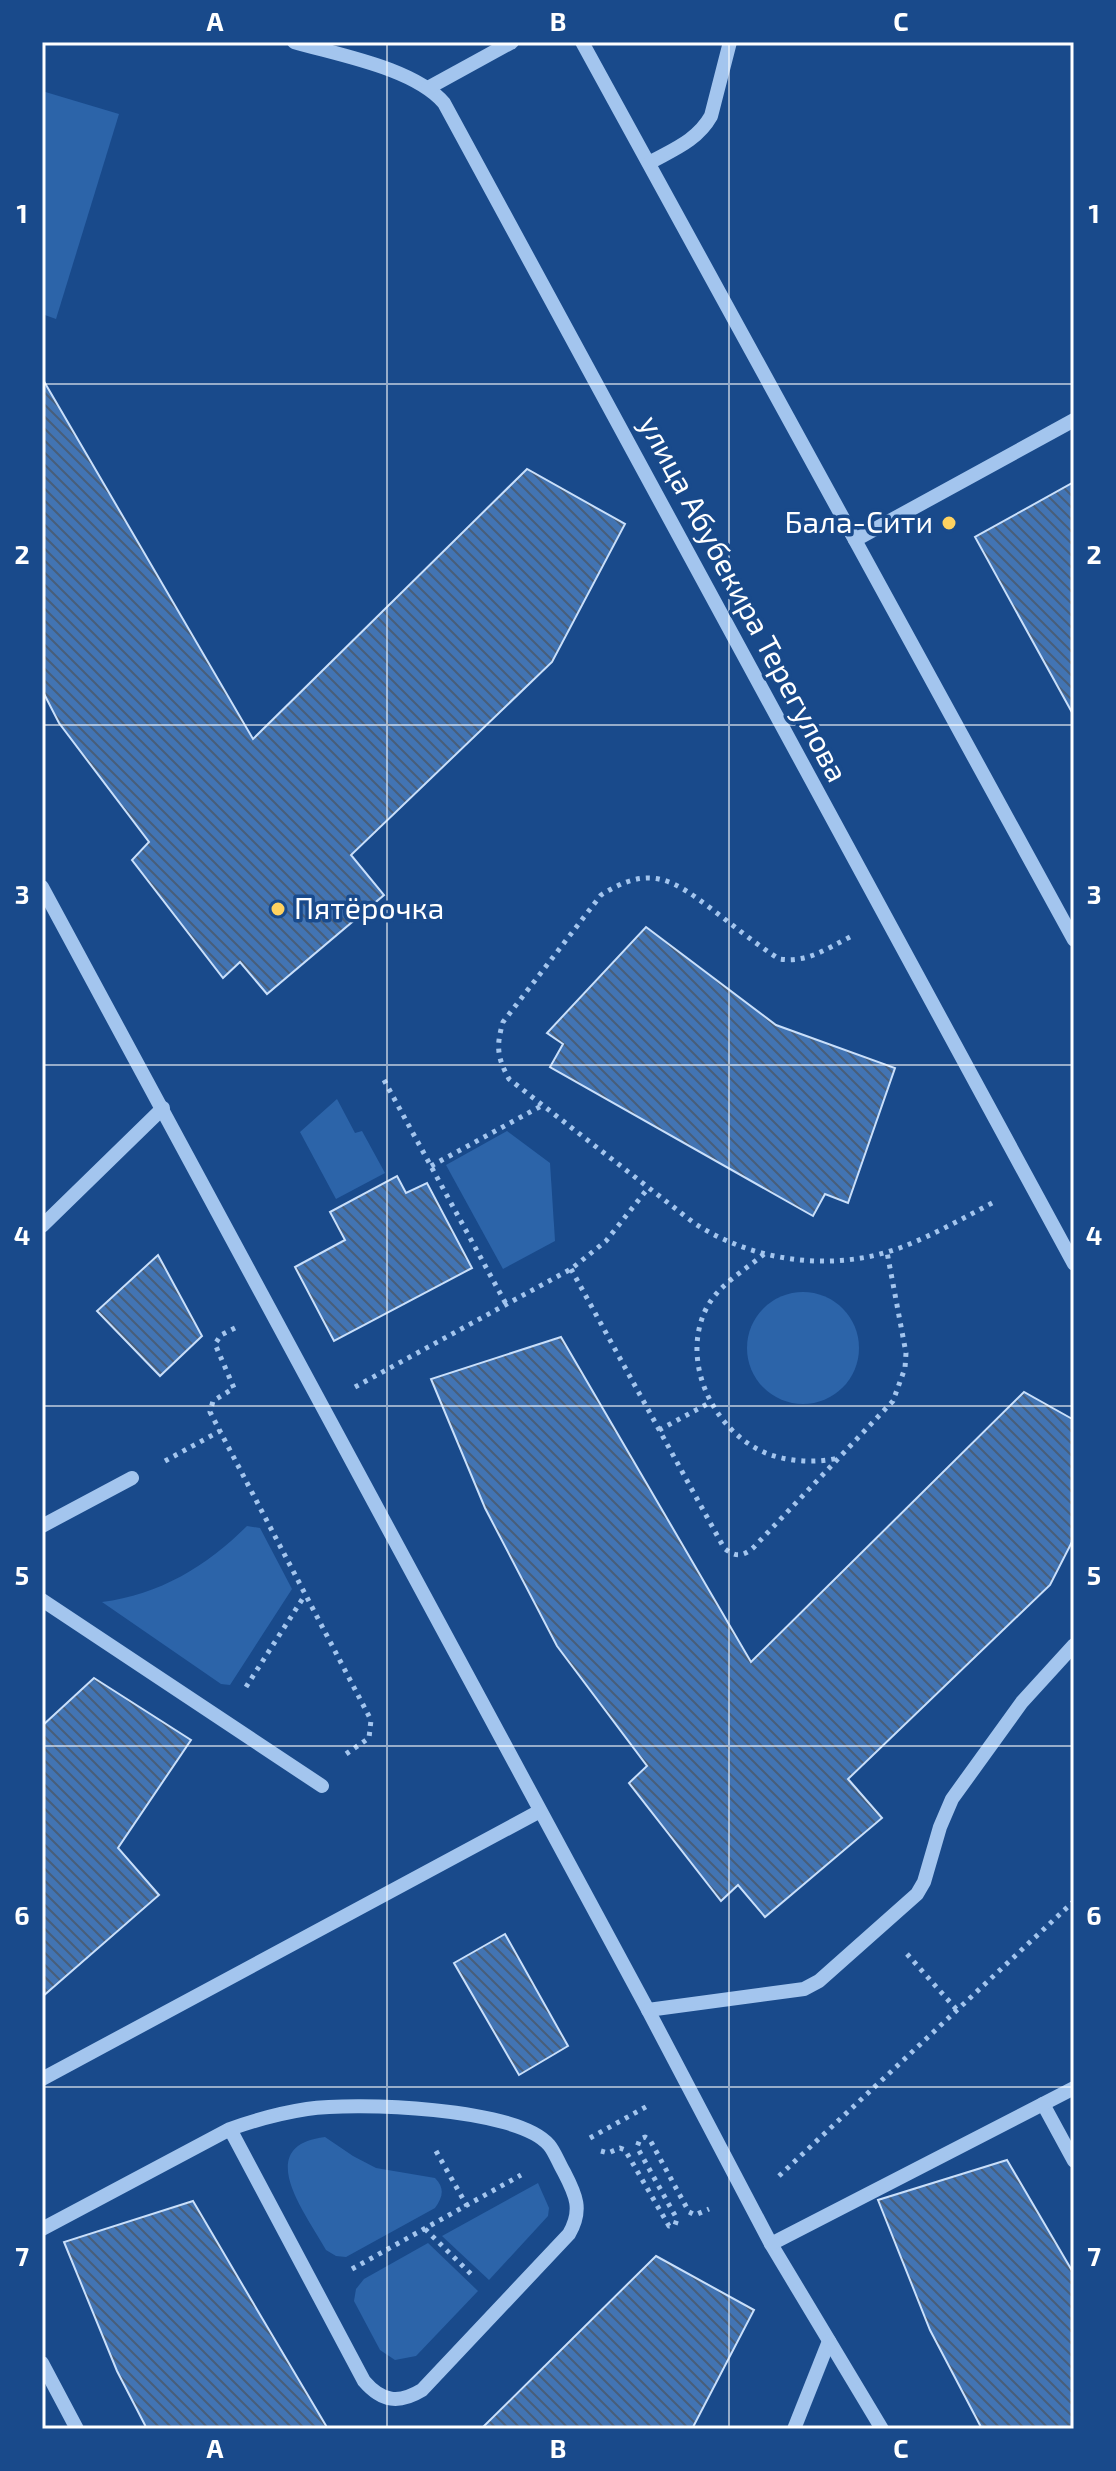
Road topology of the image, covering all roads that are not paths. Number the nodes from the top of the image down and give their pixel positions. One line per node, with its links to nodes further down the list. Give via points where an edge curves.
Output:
1 (294, 42): 5 (street, улица Абубекира Терегулова, via 409,77)
2 (512, 42): 5 (street)
3 (582, 42): 6 (street)
4 (730, 42): 6 (street, via 706,124 690,140)
5 (428, 88): 13 (street, улица Абубекира Терегулова, via 451,115)
6 (649, 163): 8 (street)
7 (1074, 420): 8 (street)
8 (855, 540): 10 (street)
9 (42, 887): 11 (street)
10 (1074, 940)
11 (163, 1108): 12 (street); 19 (street)
12 (42, 1226)
13 (1074, 1264)
14 (132, 1478): 15 (street)
15 (42, 1526)
16 (42, 1600): 18 (street)
17 (1074, 1645): 20 (street, via 1030,1692 962,1783 945,1814 924,1882 910,1902 819,1981 804,1989)
18 (322, 1786)
19 (540, 1811): 20 (street); 21 (street)
20 (648, 2010): 27 (street)
21 (42, 2079)
22 (1074, 2088): 23 (street)
23 (1043, 2104): 25 (street); 27 (street)
24 (230, 2129): 24 (street, via 309,2109 347,2107 448,2111 507,2121 549,2145 578,2203 574,2225 422,2390 409,2398 386,2399 364,2381); 26 (street)
25 (1074, 2161)
26 (42, 2229)
27 (771, 2244): 28 (street)
28 (829, 2341): 31 (street); 32 (street)
29 (42, 2363): 30 (street)
30 (77, 2429)
31 (794, 2429)
32 (882, 2429)

